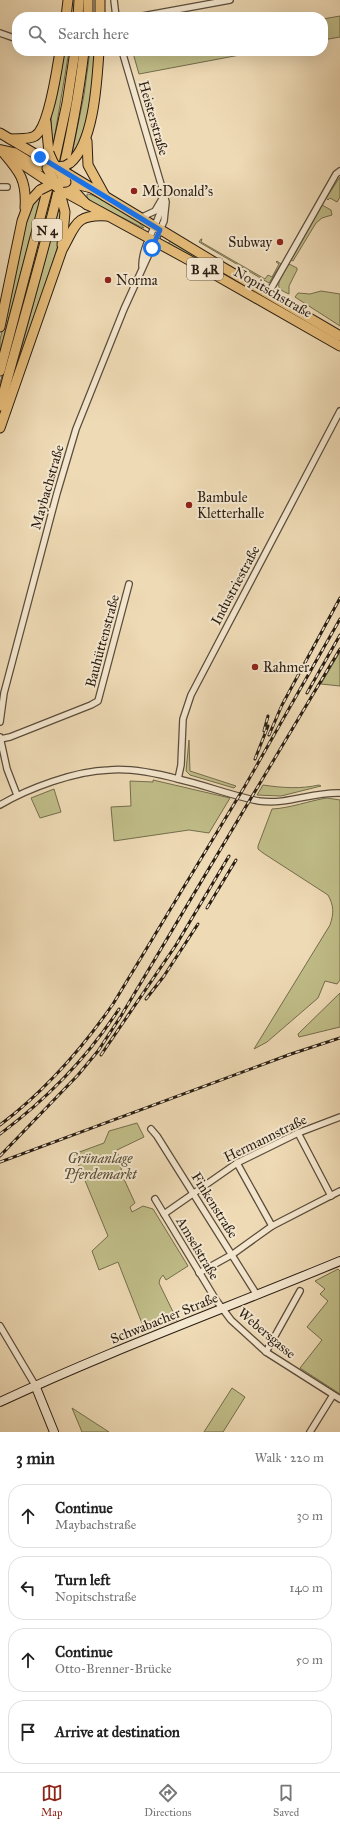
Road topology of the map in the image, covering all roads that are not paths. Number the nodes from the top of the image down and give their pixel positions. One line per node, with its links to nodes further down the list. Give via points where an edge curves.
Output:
1 (68, 0): 7 (main road)
2 (79, 0): 8 (main road)
3 (88, 0): 9 (main road)
4 (100, 0): 10 (main road)
5 (114, 0): 11 (street)
6 (230, 0): 12 (street)
7 (67, 12)
8 (78, 12)
9 (88, 12)
10 (100, 12)
11 (115, 12)
12 (164, 12)
13 (0, 33): 14 (street)
14 (12, 37)
15 (59, 56): 20 (main road)
16 (74, 56): 46 (main road, N 4, via 58,148)
17 (83, 56): 47 (main road, N 4, via 66,158)
18 (98, 56): 22 (main road)
19 (123, 56): 33 (street, Heisterstraße)
20 (47, 116): 23 (main road, via 36,135); 27 (main road)
21 (0, 133): 23 (main road, B 4R)
22 (87, 138): 27 (main road, bridge, via 83,148 65,166); 32 (main road, via 88,166)
23 (10, 139): 24 (main road, B 4R)
24 (22, 146): 26 (main road, via 21,154); 27 (main road, B 4R)
25 (1, 149): 26 (main road); 29 (main road, B 4R, bridge, via 43,178); 35 (main road, via 22,178 26,192)
26 (15, 153): 27 (main road, via 33,164)
27 (47, 163): 29 (main road, bridge); 29 (main road, B 4R, bridge)
28 (340, 171): 41 (street)
29 (63, 186): 32 (main road, Nopitschstraße / B 4R); 34 (main road, Nopitschstraße); 35 (main road, bridge, via 40,190); 40 (main road, via 66,218)
30 (0, 187): 31 (street)
31 (7, 187)
32 (98, 192): 34 (main road, via 85,194); 37 (main road, Nopitschstraße / B 4R)
33 (163, 194): 37 (street, via 155,211); 38 (street, Heisterstraße)
34 (87, 205): 36 (main road, Nopitschstraße / B 4R)
35 (25, 212): 42 (main road)
36 (107, 216): 39 (main road, Nopitschstraße / B 4R); 40 (main road, via 91,216 80,221)
37 (140, 218): 38 (main road, Nopitschstraße / B 4R)
38 (157, 228): 39 (street, Heisterstraße); 41 (main road, Nopitschstraße / B 4R)
39 (152, 240): 43 (main road, Nopitschstraße / B 4R); 51 (street, Maybachstraße, via 76,429 4,693)
40 (62, 250): 49 (main road)
41 (268, 294): 43 (main road, Nopitschstraße / B 4R)
42 (0, 327)
43 (327, 333): 44 (main road, Nopitschstraße / B 4R); 45 (main road, Nopitschstraße / B 4R)
44 (340, 336)
45 (340, 346)
46 (0, 370)
47 (0, 406)
48 (340, 411): 53 (street, Industriestraße, via 191,695 183,719)
49 (0, 428)
50 (130, 584): 52 (street, Bauhüttenstraße, via 101,694 96,702 10,737)
51 (0, 722)
52 (0, 738): 55 (street, via 7,769)
53 (178, 779): 54 (street, via 258,801 288,802 313,795); 55 (street, via 127,770 108,770 68,778)
54 (340, 793)
55 (17, 795): 56 (street)
56 (0, 805)
57 (340, 1117): 59 (street, Hermannstraße)
58 (151, 1129): 62 (street, Finkenstraße)
59 (298, 1133): 60 (street, Hermannstraße); 63 (street)
60 (237, 1163): 62 (street, Hermannstraße); 66 (street)
61 (340, 1191): 63 (street)
62 (194, 1193): 65 (street, Hermannstraße); 67 (street, Finkenstraße)
63 (330, 1196): 66 (street)
64 (155, 1199): 65 (street, Amselstraße)
65 (164, 1214): 69 (street, Amselstraße)
66 (272, 1226): 67 (street)
67 (232, 1254): 69 (street); 71 (street, Finkenstraße)
68 (340, 1261): 71 (main road, Schwabacher Straße)
69 (199, 1273): 72 (street, Amselstraße)
70 (300, 1291): 74 (street)
71 (257, 1295): 72 (main road, Schwabacher Straße)
72 (222, 1309): 74 (street, Webersgasse); 75 (main road, Schwabacher Straße)
73 (0, 1326): 75 (street)
74 (266, 1352): 76 (street, Webersgasse)
75 (35, 1385): 78 (main road, Schwabacher Straße); 79 (main road)
76 (333, 1395): 77 (street, Webersgasse); 80 (street)
77 (340, 1399)
78 (0, 1402)
79 (54, 1432)
80 (310, 1432)

